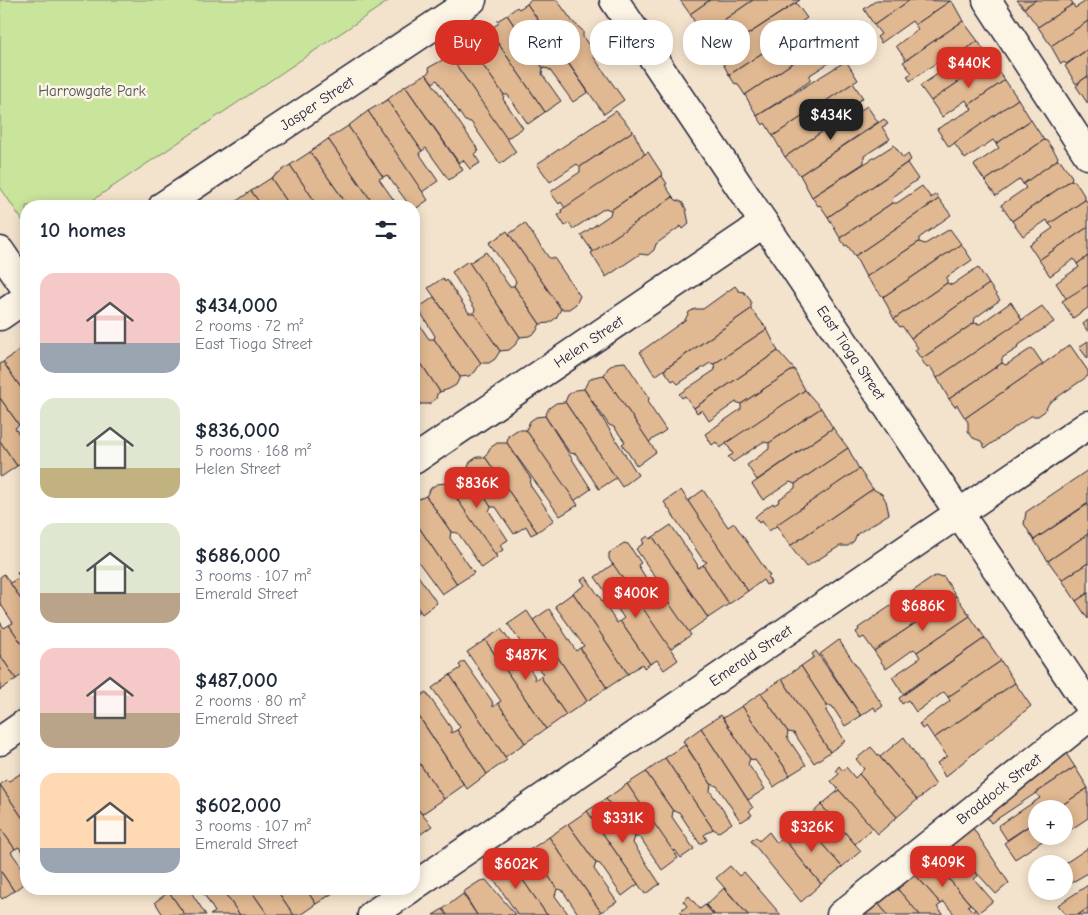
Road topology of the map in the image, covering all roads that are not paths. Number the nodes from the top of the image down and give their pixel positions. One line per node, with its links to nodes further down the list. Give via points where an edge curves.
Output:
1 (472, 0): 5 (street, Jasper Street)
2 (614, 0): 6 (street, East Tioga Street)
3 (987, 0): 4 (street)
4 (1088, 155)
5 (172, 200)
6 (764, 223): 12 (street, Helen Street); 13 (street, East Tioga Street)
7 (0, 251): 8 (street)
8 (20, 280)
9 (20, 302): 10 (street)
10 (0, 316)
11 (1088, 425): 13 (street, Emerald Street)
12 (420, 456)
13 (960, 514): 14 (street, East Tioga Street); 18 (street, Emerald Street)
14 (1088, 705)
15 (1088, 718): 21 (street, Braddock Street)
16 (20, 727): 17 (street)
17 (0, 741)
18 (420, 882)
19 (401, 895): 20 (street)
20 (372, 915)
21 (841, 915)

